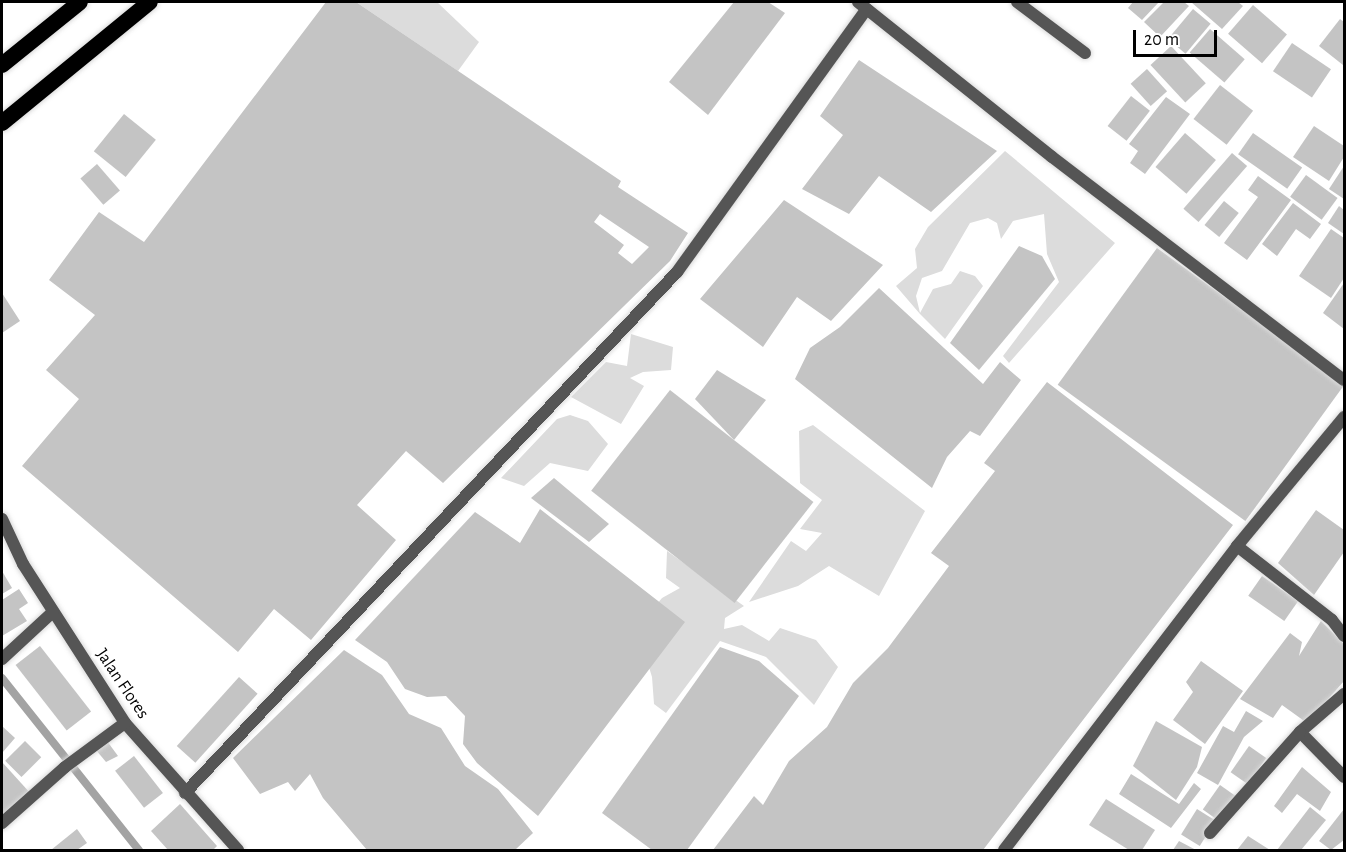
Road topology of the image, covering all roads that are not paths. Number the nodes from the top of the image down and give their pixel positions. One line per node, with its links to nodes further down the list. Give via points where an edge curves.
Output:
1 (80, 2): 6 (highway)
2 (150, 2): 7 (highway)
3 (1017, 2): 5 (street)
4 (863, 5): 8 (street, via 1052,157); 19 (street, via 677,272)
5 (1085, 53)
6 (2, 65)
7 (2, 123)
8 (1344, 380)
9 (1344, 417): 11 (street)
10 (2, 519): 12 (street, Jalan Flores)
11 (1237, 546): 13 (street, via 1332,620); 23 (street)
12 (53, 612): 14 (street); 16 (street, Jalan Flores)
13 (1344, 636)
14 (2, 659)
15 (1344, 694): 17 (street)
16 (125, 723): 19 (street, Jalan Flores); 20 (street, via 65,767)
17 (1300, 732): 18 (street); 21 (street)
18 (1344, 777)
19 (184, 793): 22 (street, Jalan Flores)
20 (2, 823)
21 (1210, 833)
22 (238, 850)
23 (1004, 850)

